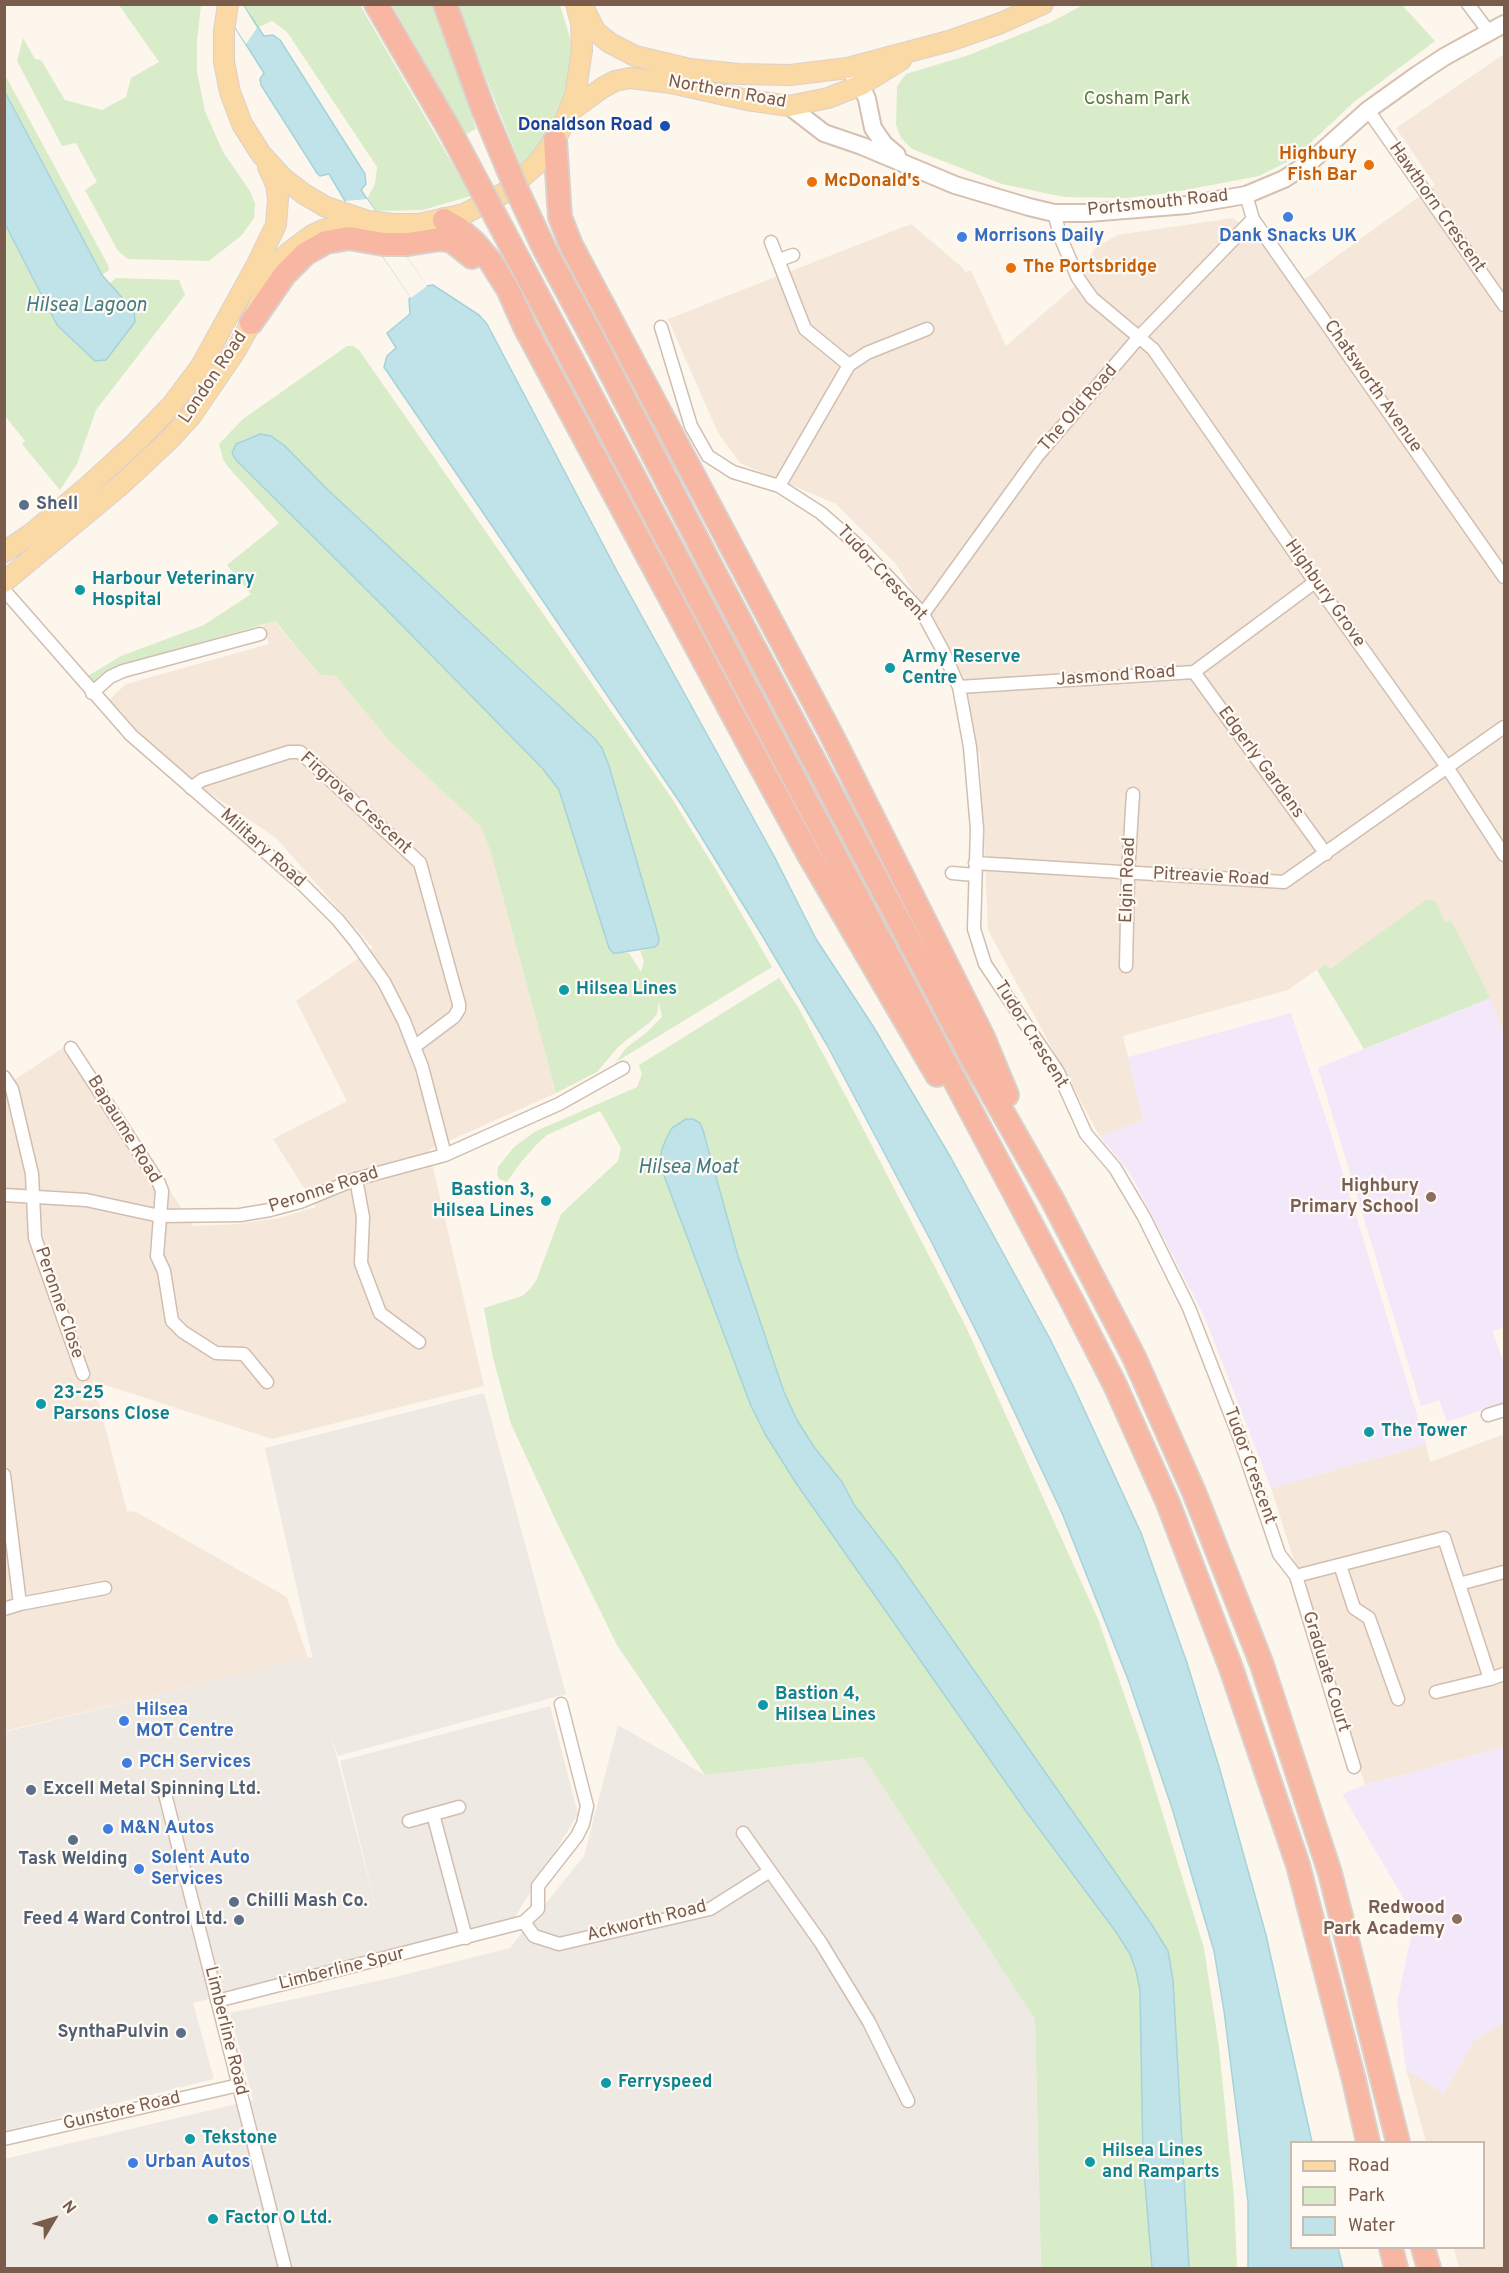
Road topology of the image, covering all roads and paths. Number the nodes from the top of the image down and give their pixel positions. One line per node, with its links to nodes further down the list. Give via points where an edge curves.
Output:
1 (228, 4): 16 (main road, via 224,62 230,92 242,124)
2 (375, 4): 63 (highway, bridge, via 448,129)
3 (446, 4): 61 (highway, bridge, via 483,109 544,248 964,1042)
4 (576, 4): 14 (main road, via 582,50 580,73)
5 (582, 4): 10 (main road, Northern Road, via 596,32 610,43 657,62 738,74 790,75)
6 (1042, 4): 9 (main road, Northern Road, via 965,36)
7 (1468, 4): 8 (street)
8 (1497, 28): 13 (street, Portsmouth Road, via 1444,57)
9 (919, 50): 10 (main road, Northern Road); 11 (main road, Northern Road)
10 (848, 68): 11 (street, Portsmouth Road)
11 (861, 85): 12 (main road, Northern Road, via 828,98); 17 (street, Portsmouth Road, via 873,128 884,144)
12 (789, 106): 14 (main road, Northern Road, via 630,78 602,87); 17 (street, Portsmouth Road, via 824,133)
13 (1368, 110): 18 (street, Portsmouth Road, via 1309,163); 26 (street, Hawthorn Crescent)
14 (568, 113): 15 (main road)
15 (555, 140): 20 (main road, via 536,165 504,193); 61 (highway, via 560,217 571,245 836,745 982,1038)
16 (261, 154): 22 (main road, via 283,178); 34 (main road, London Road, via 276,184 276,225 201,366 171,406 136,442)
17 (909, 165): 19 (street, Portsmouth Road, via 955,185)
18 (1246, 195): 19 (street, Portsmouth Road, via 1143,210); 21 (street, Chatsworth Avenue)
19 (1054, 213): 31 (street, Highbury Grove, via 1078,278 1092,298)
20 (444, 219): 22 (main road); 28 (highway, via 474,242 491,262)
21 (1253, 219): 31 (street, The Old Road); 35 (street, Chatsworth Avenue)
22 (352, 227): 27 (highway, via 305,254 285,274); 28 (highway, via 383,244 452,241 465,249 498,286)
23 (771, 242): 25 (street)
24 (793, 255): 25 (street)
25 (778, 260): 32 (street, via 805,329)
26 (1504, 305)
27 (251, 323): 36 (main road, London Road, via 211,388 169,440)
28 (525, 327): 63 (highway, via 809,855)
29 (661, 327): 33 (street, Tudor Crescent, via 690,426 708,456 733,472)
30 (927, 329): 32 (street, via 867,353)
31 (1140, 336): 37 (street, Highbury Grove, via 1153,349); 38 (street, The Old Road, via 1038,455)
32 (849, 365): 33 (street)
33 (780, 486): 38 (street, Tudor Crescent, via 821,513 861,548)
34 (4, 552)
35 (1504, 577)
36 (6, 582): 42 (street, Military Road)
37 (1315, 582): 40 (street, Jasmond Road); 44 (street, Highbury Grove)
38 (923, 614): 41 (street, Tudor Crescent)
39 (260, 634): 42 (street, via 123,671)
40 (1194, 672): 41 (street, Jasmond Road); 47 (street, Edgerly Gardens)
41 (959, 687): 49 (street, Tudor Crescent, via 970,747 977,829)
42 (92, 693): 45 (street, Military Road, via 130,735)
43 (1504, 727): 44 (street, Pitreavie Road)
44 (1447, 767): 47 (street, Pitreavie Road); 48 (street, Highbury Grove)
45 (192, 788): 53 (street, Military Road, via 338,920 384,982); 53 (street, Firgrove Crescent, via 201,780 300,752 420,863 459,1004 454,1017)
46 (1133, 794): 51 (street, Elgin Road)
47 (1326, 854): 51 (street, Pitreavie Road, via 1284,882)
48 (1504, 855)
49 (975, 869): 50 (street); 51 (street, Pitreavie Road); 72 (street, Tudor Crescent, via 974,928 985,964 1058,1072 1086,1134 1115,1168 1148,1226 1189,1308 1280,1554)
50 (952, 873)
51 (1128, 874): 52 (street, Elgin Road)
52 (1126, 966)
53 (414, 1047): 57 (street, Military Road)
54 (71, 1048): 62 (street, Bapaume Road, via 159,1183)
55 (623, 1068): 57 (street, Peronne Road, via 559,1104)
56 (4, 1077): 60 (street, Peronne Close, via 12,1089)
57 (445, 1155): 58 (street, Peronne Road)
58 (356, 1179): 62 (street, Peronne Road, via 270,1210 240,1215); 64 (street, via 363,1217 361,1263 380,1313)
59 (4, 1194): 60 (street, Peronne Road)
60 (34, 1195): 62 (street, Peronne Road, via 86,1200); 65 (street, Peronne Close, via 35,1238)
61 (1052, 1199): 96 (highway, via 1134,1357 1194,1492 1261,1662 1329,1873)
62 (160, 1216): 66 (street, Bapaume Road, via 157,1256 164,1271 172,1321 216,1353 244,1354)
63 (1073, 1303): 95 (highway, via 1168,1503 1235,1678 1298,1864)
64 (419, 1342)
65 (83, 1374)
66 (267, 1382)
67 (1504, 1410): 68 (street)
68 (1488, 1415)
69 (4, 1475): 75 (street)
70 (1340, 1565): 72 (street); 73 (street, via 1444,1538); 80 (street, via 1354,1608 1369,1618)
71 (1504, 1572): 73 (street)
72 (1296, 1576): 82 (street, Graduate Court)
73 (1459, 1584): 78 (street)
74 (105, 1588): 75 (street)
75 (20, 1604): 76 (street)
76 (4, 1610)
77 (1504, 1674): 78 (street)
78 (1490, 1679): 79 (street)
79 (1436, 1692)
80 (1398, 1699)
81 (561, 1704): 89 (street, via 587,1806 577,1836 538,1886 538,1910)
82 (1354, 1767)
83 (165, 1794): 91 (street, Limberline Road)
84 (459, 1807): 85 (street)
85 (433, 1814): 86 (street); 90 (street)
86 (410, 1821)
87 (743, 1833): 88 (street)
88 (770, 1871): 89 (street, Ackworth Road, via 710,1909 559,1944 534,1936); 93 (street, via 864,2013)
89 (524, 1922): 90 (street, Limberline Spur)
90 (466, 1938): 91 (street, Limberline Spur)
91 (218, 2001): 92 (street, Limberline Road)
92 (238, 2085): 94 (street, Gunstore Road); 99 (street, Limberline Road)
93 (908, 2101)
94 (4, 2139)
95 (1368, 2141)
96 (1398, 2141)
97 (1391, 2249): 100 (highway)
98 (1424, 2249): 101 (highway)
99 (285, 2268)
100 (1396, 2268)
101 (1429, 2268)

